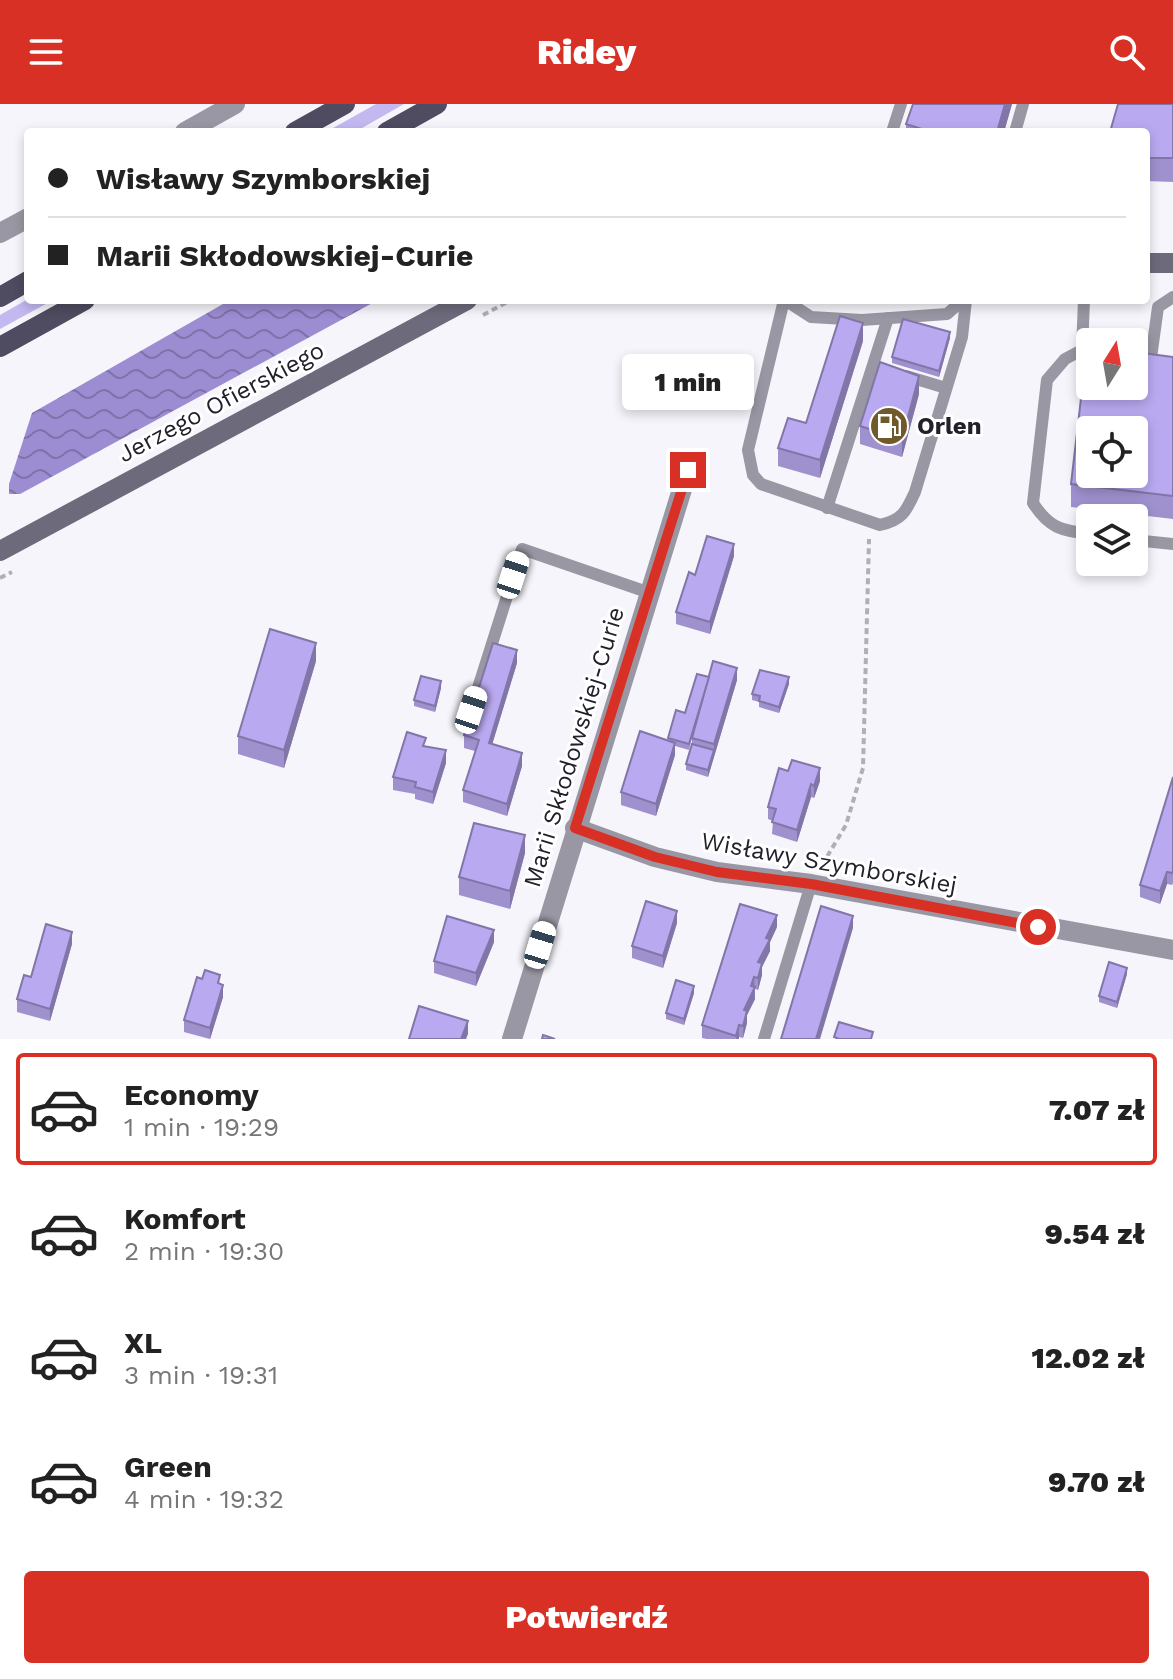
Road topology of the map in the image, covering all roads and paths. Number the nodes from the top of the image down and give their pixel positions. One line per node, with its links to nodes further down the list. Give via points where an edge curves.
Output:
1 (235, 104): 6 (street)
2 (345, 104): 7 (main road)
3 (437, 104): 8 (main road)
4 (901, 104): 9 (lane)
5 (1023, 104): 10 (lane)
6 (192, 128)
7 (302, 128)
8 (394, 128)
9 (893, 128)
10 (1016, 128)
11 (24, 220): 12 (street)
12 (0, 233)
13 (1150, 263): 14 (street)
14 (1173, 263)
15 (24, 283): 16 (main road)
16 (0, 297)
17 (1173, 297): 29 (lane, via 1158,307 1156,358)
18 (78, 304): 27 (main road)
19 (460, 304): 38 (street, Jerzego Ofierskiego)
20 (784, 304): 33 (lane, via 748,450 753,475 761,484)
21 (789, 304): 25 (lane, via 819,319)
22 (960, 304): 25 (lane, via 947,314)
23 (965, 304): 31 (lane, via 962,337)
24 (1084, 304): 26 (lane)
25 (888, 318): 30 (lane)
26 (1085, 328)
27 (0, 347)
28 (1076, 354): 35 (lane, via 1047,380 1033,503 1053,527)
29 (1148, 357)
30 (873, 365): 31 (lane); 33 (lane)
31 (946, 388): 34 (lane, via 906,514 880,525)
32 (688, 470): 39 (street, Marii Skłodowskiej-Curie)
33 (827, 508): 34 (lane)
34 (870, 522): 42 (path, via 863,768 846,825)
35 (1076, 531)
36 (1148, 541): 37 (lane)
37 (1173, 544)
38 (0, 551)
39 (650, 593): 40 (lane, via 522,549); 41 (street, Marii Skłodowskiej-Curie)
40 (471, 710)
41 (575, 828): 42 (street, Wisławy Szymborskiej, via 655,857 717,872); 44 (street, Marii Skłodowskiej-Curie)
42 (811, 884): 43 (street, Wisławy Szymborskiej); 45 (lane)
43 (1173, 950)
44 (512, 1039)
45 (764, 1039)

